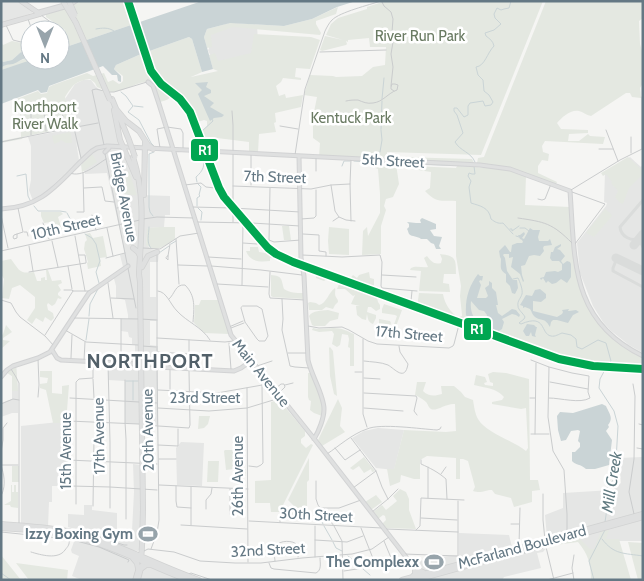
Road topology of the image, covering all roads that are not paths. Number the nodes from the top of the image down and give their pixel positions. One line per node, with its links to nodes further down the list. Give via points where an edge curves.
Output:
1 (23, 1): 6 (main road)
2 (63, 1): 22 (highway, bridge)
3 (73, 1): 5 (main road, via 68,6); 6 (main road); 22 (highway, bridge)
4 (381, 1): 13 (street, via 334,18); 14 (street, via 393,17)
5 (46, 12): 6 (main road); 7 (main road)
6 (35, 13): 7 (street); 8 (street); 10 (main road)
7 (46, 18): 9 (street)
8 (32, 20)
9 (48, 20)
10 (3, 24): 11 (street, via 13,40)
11 (20, 42)
12 (386, 50): 13 (street)
13 (319, 52): 32 (street, via 307,82)
14 (391, 80): 16 (street); 17 (street)
15 (148, 82): 27 (street, Bridge Avenue, via 114,92 92,90); 30 (main road, Main Avenue, via 153,86)
16 (395, 84): 17 (street); 19 (street, via 398,88)
17 (391, 86): 18 (street)
18 (391, 89): 19 (street); 20 (street)
19 (394, 91): 20 (street)
20 (390, 93): 23 (street, via 372,104)
21 (642, 97): 47 (street)
22 (111, 100): 25 (highway)
23 (346, 101)
24 (43, 107): 31 (street, via 59,104); 34 (street); 35 (street, via 31,110)
25 (115, 109): 37 (highway); 38 (highway); 57 (highway, bridge)
26 (232, 111): 53 (street)
27 (99, 123): 29 (street); 40 (street, Bridge Avenue)
28 (280, 126): 32 (street)
29 (74, 127): 31 (street); 60 (street)
30 (167, 127): 45 (street, via 157,129); 49 (main road, Main Avenue); 50 (street, via 180,128)
31 (65, 129): 34 (street)
32 (299, 129): 56 (street)
33 (606, 130): 51 (street)
34 (46, 132): 35 (street)
35 (31, 135): 39 (street)
36 (631, 137): 55 (street)
37 (120, 140): 41 (highway); 43 (highway)
38 (145, 141): 44 (highway); 48 (highway)
39 (1, 142)
40 (104, 145): 41 (main road); 42 (main road); 52 (street, Bridge Avenue); 60 (main road)
41 (118, 147): 43 (main road)
42 (109, 148): 43 (main road); 52 (main road)
43 (124, 148): 48 (main road); 74 (highway)
44 (154, 149): 45 (main road, 5th Street); 48 (highway)
45 (161, 149): 49 (main road, 5th Street)
46 (599, 149): 51 (street)
47 (642, 149): 55 (street)
48 (145, 150): 78 (highway)
49 (174, 150): 50 (main road, 5th Street); 68 (main road, Main Avenue)
50 (183, 150): 53 (main road, 5th Street)
51 (614, 150): 62 (street)
52 (105, 152): 61 (street, Bridge Avenue)
53 (233, 153): 54 (main road, 5th Street); 70 (street)
54 (251, 154): 56 (main road, 5th Street); 71 (street)
55 (632, 154): 62 (street)
56 (297, 156): 58 (main road, 5th Street); 75 (main road)
57 (134, 157): 74 (highway); 78 (highway)
58 (316, 157): 59 (main road, 5th Street); 63 (street)
59 (351, 158): 66 (main road, 5th Street, via 495,166); 67 (street)
60 (82, 159): 64 (main road)
61 (106, 159): 65 (street); 80 (street, Bridge Avenue)
62 (618, 161): 77 (street)
63 (316, 171)
64 (69, 172): 65 (street); 81 (main road, via 42,197)
65 (83, 173): 73 (street)
66 (551, 183): 77 (main road, 5th Street); 79 (street, via 545,199)
67 (350, 184): 69 (street, 7th Street); 99 (street)
68 (184, 185): 83 (main road, Main Avenue); 85 (street, via 200,183 218,189)
69 (331, 185): 76 (street, 7th Street); 93 (street, via 334,211)
70 (233, 186): 71 (street, 7th Street); 86 (street)
71 (251, 186): 72 (street, 7th Street)
72 (270, 187): 75 (street, 7th Street); 88 (street)
73 (83, 188): 80 (street, via 102,188 106,201); 89 (street, via 84,212)
74 (140, 189): 95 (highway)
75 (300, 189): 76 (street, 7th Street); 90 (main road)
76 (316, 189): 96 (street, via 317,215)
77 (569, 191): 123 (main road); 123 (street, 5th Street, via 605,204)
78 (144, 195): 95 (highway)
79 (538, 199)
80 (115, 202): 84 (street, Bridge Avenue)
81 (18, 207): 87 (main road); 110 (street)
82 (124, 207): 84 (street)
83 (191, 207): 85 (street); 97 (main road, Main Avenue)
84 (116, 208): 106 (street, Bridge Avenue)
85 (229, 208): 86 (street)
86 (233, 208): 88 (street); 101 (street)
87 (1, 209)
88 (270, 211): 90 (street); 104 (street)
89 (77, 212)
90 (300, 212): 96 (main road)
91 (1, 215): 105 (street)
92 (92, 215): 109 (street)
93 (338, 217): 98 (street); 99 (street)
94 (518, 218): 123 (street, via 549,224)
95 (144, 219): 97 (street, 10th Street, via 162,216); 106 (street, 10th Street); 124 (highway); 124 (highway)
96 (301, 219): 107 (main road)
97 (195, 220): 101 (street, 10th Street); 111 (main road, Main Avenue)
98 (333, 221)
99 (351, 221): 100 (street)
100 (355, 221)
101 (233, 222): 103 (street, 10th Street)
102 (43, 223): 117 (street)
103 (243, 223): 104 (street, 10th Street); 120 (street)
104 (269, 224): 107 (street, 10th Street); 118 (street, via 270,241)
105 (2, 225): 125 (street)
106 (120, 225): 108 (street, 10th Street); 128 (street, Bridge Avenue)
107 (301, 226): 113 (main road)
108 (107, 228): 109 (street, 10th Street); 131 (street)
109 (96, 230): 114 (street, 10th Street)
110 (23, 232): 112 (street); 115 (street)
111 (200, 233): 116 (street); 133 (main road, Main Avenue)
112 (17, 234)
113 (301, 234): 118 (main road); 134 (street, via 319,235 319,251 326,252)
114 (75, 235): 117 (street, 10th Street); 129 (street)
115 (28, 236)
116 (176, 238): 119 (street); 139 (street)
117 (51, 240): 122 (street, 10th Street); 143 (street)
118 (301, 240): 130 (main road)
119 (170, 243): 127 (street); 132 (street)
120 (242, 243): 121 (street); 137 (street)
121 (258, 244)
122 (29, 245): 125 (street, 10th Street); 146 (street)
123 (574, 245): 203 (main road, via 577,275 585,298 600,324 628,349)
124 (138, 247): 127 (street); 136 (highway); 136 (highway); 144 (highway)
125 (9, 249): 126 (street, 10th Street)
126 (1, 251)
127 (157, 251): 144 (highway, via 148,256); 163 (street, 20th Avenue)
128 (126, 253): 131 (street); 141 (street, Bridge Avenue)
129 (79, 255): 138 (street); 138 (street, via 85,255 86,260)
130 (301, 255): 134 (street); 150 (main road)
131 (113, 256): 135 (street)
132 (168, 256)
133 (207, 256): 137 (street); 142 (main road, Main Avenue)
134 (326, 257): 149 (street, via 380,256)
135 (106, 258)
136 (140, 258): 153 (highway)
137 (242, 259): 145 (street)
138 (80, 264): 140 (street); 161 (street)
139 (178, 265): 142 (street); 155 (street)
140 (68, 266): 143 (street); 160 (street)
141 (128, 266): 152 (main road); 166 (street, Bridge Avenue)
142 (210, 266): 145 (street); 154 (main road, Main Avenue)
143 (58, 267): 146 (street)
144 (142, 267): 153 (highway)
145 (242, 268): 147 (street); 156 (street)
146 (33, 271): 148 (street)
147 (270, 271): 150 (street); 157 (street)
148 (29, 272)
149 (382, 275): 151 (street); 159 (street, via 382,288)
150 (304, 276): 170 (main road)
151 (416, 277)
152 (107, 279): 162 (main road); 165 (street)
153 (140, 282): 172 (highway)
154 (215, 284): 156 (street); 183 (main road, Main Avenue)
155 (180, 285): 169 (street); 181 (street, via 185,285 192,294)
156 (242, 285): 157 (street)
157 (269, 287): 167 (street, via 270,298)
158 (64, 290): 160 (street)
159 (412, 290): 164 (street); 171 (street)
160 (72, 291): 161 (street); 186 (street)
161 (85, 291): 162 (street)
162 (92, 291): 174 (main road)
163 (157, 291): 169 (street, via 163,292); 179 (street, 20th Avenue)
164 (417, 291)
165 (110, 298): 166 (street); 175 (street)
166 (135, 299): 172 (street, Bridge Avenue)
167 (282, 299): 170 (street); 200 (street, via 282,330)
168 (1, 300): 186 (street, via 11,303 20,317)
169 (169, 300): 181 (street)
170 (306, 300): 182 (main road)
171 (411, 300)
172 (138, 303): 173 (street, Bridge Avenue); 178 (highway)
173 (136, 308)
174 (73, 318): 175 (street); 184 (main road)
175 (113, 318): 176 (street)
176 (121, 318): 178 (street); 194 (street)
177 (461, 318): 196 (street, 17th Street, via 452,347)
178 (140, 319): 179 (street); 195 (highway)
179 (157, 320): 187 (street, 20th Avenue)
180 (245, 322): 180 (street, via 259,341 268,339 262,309 241,306); 183 (street)
181 (193, 323): 191 (street)
182 (307, 326): 188 (street, 17th Street, via 342,327); 202 (main road)
183 (228, 328): 192 (main road, Main Avenue)
184 (65, 330): 185 (street); 198 (main road)
185 (72, 334): 190 (street); 206 (street)
186 (44, 336): 198 (street)
187 (157, 338): 189 (street); 197 (street, 20th Avenue)
188 (363, 338): 196 (street, 17th Street, via 375,344); 209 (street)
189 (189, 340): 191 (street); 201 (street)
190 (85, 341): 194 (street); 210 (street)
191 (210, 341): 193 (street)
192 (235, 341): 193 (street); 207 (main road, Main Avenue)
193 (229, 342): 223 (street)
194 (121, 344): 195 (street); 214 (street)
195 (140, 346): 197 (street); 215 (highway)
196 (399, 346): 209 (street, via 408,364 404,372 385,364)
197 (157, 347): 199 (street, 20th Avenue)
198 (53, 348): 204 (main road); 206 (main road, via 59,360)
199 (157, 352): 201 (street); 216 (street, 20th Avenue)
200 (288, 353): 202 (street); 222 (street, via 291,367)
201 (189, 354): 221 (street)
202 (308, 354): 222 (main road)
203 (643, 356)
204 (38, 358): 219 (main road); 245 (street)
205 (531, 360): 212 (street)
206 (71, 361): 210 (main road)
207 (251, 361): 217 (main road, Main Avenue); 223 (main road)
208 (272, 361): 217 (street)
209 (363, 361): 225 (street)
210 (84, 362): 211 (main road)
211 (93, 362): 213 (main road); 227 (street)
212 (536, 362): 218 (street); 250 (street)
213 (108, 363): 214 (main road); 254 (street, 17th Avenue)
214 (121, 364): 215 (main road)
215 (141, 365): 216 (main road); 256 (highway)
216 (157, 366): 220 (main road); 240 (street, 20th Avenue)
217 (256, 367): 232 (main road, Main Avenue)
218 (549, 367): 231 (street); 239 (street, via 589,376)
219 (10, 368): 226 (main road); 253 (street, via 19,383)
220 (170, 368): 221 (main road); 241 (street)
221 (189, 368): 223 (main road); 242 (street)
222 (310, 368): 283 (main road, via 324,409)
223 (231, 371)
224 (355, 372): 225 (street)
225 (363, 372): 228 (street)
226 (1, 377)
227 (93, 378): 247 (street, via 77,380); 252 (street)
228 (363, 378): 230 (street); 243 (street)
229 (125, 380): 255 (street)
230 (380, 380)
231 (549, 382): 239 (street); 251 (street)
232 (270, 383): 235 (street); 238 (main road, Main Avenue)
233 (293, 383): 236 (street)
234 (633, 384): 346 (street, via 634,459 629,492)
235 (262, 385): 237 (street); 259 (street)
236 (285, 386): 238 (street, via 282,383); 244 (street)
237 (247, 388): 242 (street, via 217,394); 261 (street, 26th Avenue)
238 (274, 389): 244 (main road, Main Avenue)
239 (588, 389): 251 (street, via 590,398 585,401)
240 (158, 390): 241 (street); 257 (street, 20th Avenue)
241 (170, 390): 242 (street)
242 (189, 392): 263 (street)
243 (363, 393): 262 (street); 265 (street, via 415,396)
244 (278, 394): 248 (main road, Main Avenue)
245 (38, 397)
246 (70, 398): 247 (street)
247 (76, 398): 252 (street); 267 (street, 15th Avenue)
248 (281, 398): 259 (street, 23rd Street); 283 (main road, Main Avenue)
249 (530, 398): 250 (street)
250 (536, 398): 279 (street)
251 (548, 398): 280 (street)
252 (94, 399): 254 (street)
253 (19, 400): 258 (street); 303 (street)
254 (108, 400): 255 (street); 268 (street, 17th Avenue)
255 (125, 401): 256 (street); 270 (street)
256 (141, 402): 257 (street); 272 (highway)
257 (158, 403): 260 (street, 20th Avenue)
258 (1, 404)
259 (262, 404): 261 (street, 23rd Street); 304 (street, via 263,461 257,467)
260 (158, 408): 263 (street, 23rd Street); 274 (street, 20th Avenue)
261 (247, 408): 263 (street, 23rd Street); 304 (street, 26th Avenue)
262 (363, 408): 264 (street); 277 (street)
263 (190, 410): 276 (street, via 189,428)
264 (403, 411)
265 (417, 416)
266 (68, 420): 267 (street)
267 (76, 421): 268 (street); 295 (street, 15th Avenue)
268 (109, 422): 270 (street); 298 (street, 17th Avenue)
269 (7, 423): 285 (street, via 3,428)
270 (125, 423): 272 (street); 299 (street)
271 (639, 424): 273 (street)
272 (141, 425): 274 (street); 300 (highway)
273 (643, 425)
274 (158, 426): 276 (street); 284 (street, 20th Avenue)
275 (442, 427): 277 (street, via 437,430)
276 (178, 428): 284 (street, via 178,446)
277 (367, 428): 282 (street)
278 (531, 434): 279 (street)
279 (535, 434): 280 (street)
280 (550, 434): 368 (street, via 553,452 564,470)
281 (94, 438): 296 (street)
282 (351, 438): 286 (street); 289 (street)
283 (314, 439): 291 (main road, Main Avenue)
284 (158, 445): 292 (street, 20th Avenue)
285 (2, 446): 290 (street)
286 (336, 448): 289 (street, via 345,460); 291 (street)
287 (638, 448): 288 (street)
288 (643, 449)
289 (360, 450): 307 (street)
290 (1, 452)
291 (326, 454): 322 (main road, Main Avenue)
292 (158, 459): 293 (street); 301 (street, 20th Avenue)
293 (176, 459)
294 (68, 460): 295 (street)
295 (76, 460): 296 (street); 313 (street, 15th Avenue)
296 (94, 460): 298 (street); 314 (street)
297 (421, 460): 305 (street, via 421,464)
298 (110, 461): 299 (street); 316 (street, 17th Avenue)
299 (126, 462): 300 (street); 318 (street)
300 (142, 463): 301 (street); 320 (highway)
301 (158, 464): 310 (street, 20th Avenue)
302 (1, 465): 303 (street); 325 (street, via 4,475)
303 (19, 465): 358 (street)
304 (248, 466): 321 (street, 26th Avenue)
305 (428, 466): 308 (street); 328 (street)
306 (446, 467): 308 (street)
307 (376, 471): 322 (street); 327 (street)
308 (441, 475): 329 (street, via 447,480)
309 (316, 481): 338 (street, via 316,500)
310 (159, 484): 311 (street); 324 (street, 20th Avenue)
311 (176, 485): 315 (street); 336 (street, via 177,507)
312 (71, 486): 313 (street)
313 (77, 486): 314 (street); 333 (street, 15th Avenue)
314 (94, 486): 316 (street); 334 (street)
315 (191, 486): 317 (street); 336 (street)
316 (110, 487): 318 (street); 335 (street, 17th Avenue)
317 (212, 487): 319 (street); 340 (street)
318 (126, 488): 320 (street); 347 (street)
319 (230, 488): 321 (street); 343 (street)
320 (143, 489): 324 (street); 341 (highway)
321 (248, 489): 349 (street, 26th Avenue)
322 (353, 489): 330 (main road, Main Avenue)
323 (398, 489): 327 (street)
324 (159, 490): 376 (street, 20th Avenue, via 158,528)
325 (2, 494)
326 (543, 494): 373 (street)
327 (388, 498): 342 (street)
328 (428, 498): 329 (street); 345 (street, via 421,498)
329 (447, 499): 331 (street)
330 (361, 500): 338 (street, via 339,508); 342 (main road, Main Avenue)
331 (458, 500): 332 (street); 348 (street)
332 (464, 500)
333 (76, 504)
334 (94, 506)
335 (110, 508)
336 (191, 508): 356 (street)
337 (280, 508): 350 (street)
338 (320, 508): 357 (street)
339 (520, 508): 352 (street)
340 (206, 509)
341 (143, 511): 375 (highway); 378 (highway)
342 (371, 512): 360 (main road, Main Avenue)
343 (230, 514)
344 (643, 516): 346 (highway, McFarland Boulevard)
345 (420, 518): 348 (street); 363 (street, via 420,527)
346 (635, 518): 368 (highway, McFarland Boulevard)
347 (126, 519)
348 (458, 520): 365 (street)
349 (248, 521): 350 (street, 30th Street); 362 (street, 26th Avenue)
350 (280, 523): 354 (street, 30th Street)
351 (511, 524): 352 (street)
352 (519, 524): 379 (street)
353 (181, 525): 356 (street)
354 (315, 525): 357 (street, 30th Street); 370 (street)
355 (1, 526): 358 (highway)
356 (191, 526): 362 (street)
357 (334, 526): 359 (street, 30th Street); 372 (street)
358 (19, 527): 364 (street); 369 (street); 382 (highway, via 53,528 77,533)
359 (361, 527): 360 (street, 30th Street); 366 (street)
360 (384, 528): 363 (street, 30th Street); 367 (main road, Main Avenue)
361 (68, 529): 374 (street)
362 (248, 529): 395 (street, 26th Avenue)
363 (416, 530): 365 (street, 30th Street)
364 (1, 532)
365 (458, 532): 385 (street)
366 (364, 535): 372 (street); 377 (street)
367 (390, 536): 371 (street, 32nd Street); 381 (main road, Main Avenue)
368 (567, 536): 373 (highway, McFarland Boulevard)
369 (69, 539): 380 (street, via 69,546 61,555); 392 (street, via 106,550)
370 (315, 540): 372 (street); 386 (street)
371 (384, 540): 377 (street, 32nd Street); 390 (street, via 394,565)
372 (342, 541): 384 (street)
373 (546, 544): 379 (highway, McFarland Boulevard); 406 (street)
374 (127, 545)
375 (142, 546): 382 (highway); 389 (highway)
376 (151, 549): 378 (street, 32nd Street); 395 (street, 32nd Street, via 177,552 200,560)
377 (370, 550): 384 (street, 32nd Street); 399 (street, via 375,562 372,567)
378 (144, 551): 389 (highway); 394 (highway)
379 (520, 551): 396 (highway, McFarland Boulevard); 396 (highway, McFarland Boulevard)
380 (31, 552)
381 (403, 554): 385 (street); 390 (main road, Main Avenue)
382 (134, 555): 389 (highway); 397 (highway)
383 (574, 555): 401 (street)
384 (342, 556): 387 (street, 32nd Street); 399 (street)
385 (458, 556): 396 (street)
386 (315, 557): 387 (street, 32nd Street); 388 (street, 32nd Street)
387 (320, 557): 393 (street, via 320,569 316,573 274,569)
388 (298, 558): 391 (street, 32nd Street); 391 (street, via 294,542 281,542 274,548)
389 (142, 559): 394 (highway); 397 (main road)
390 (409, 560): 398 (main road, Main Avenue)
391 (275, 561): 393 (street, 32nd Street)
392 (128, 562)
393 (269, 562): 395 (street, 32nd Street)
394 (151, 563): 397 (highway); 403 (highway)
395 (248, 563)
396 (459, 566): 400 (highway, McFarland Boulevard); 402 (highway, McFarland Boulevard)
397 (140, 568): 407 (main road)
398 (415, 568): 400 (highway); 404 (highway); 405 (main road, Main Avenue)
399 (343, 571): 410 (street)
400 (427, 573): 405 (highway, McFarland Boulevard)
401 (573, 573): 406 (street); 414 (street)
402 (432, 575): 405 (highway, McFarland Boulevard); 412 (highway)
403 (188, 578): 408 (highway); 409 (street, via 191,573)
404 (414, 578): 405 (highway, McFarland Boulevard); 411 (highway, McFarland Boulevard)
405 (422, 578)
406 (554, 579): 413 (street)
407 (136, 580)
408 (199, 580)
409 (212, 580)
410 (343, 580)
411 (402, 580)
412 (428, 580)
413 (547, 580)
414 (574, 580)

